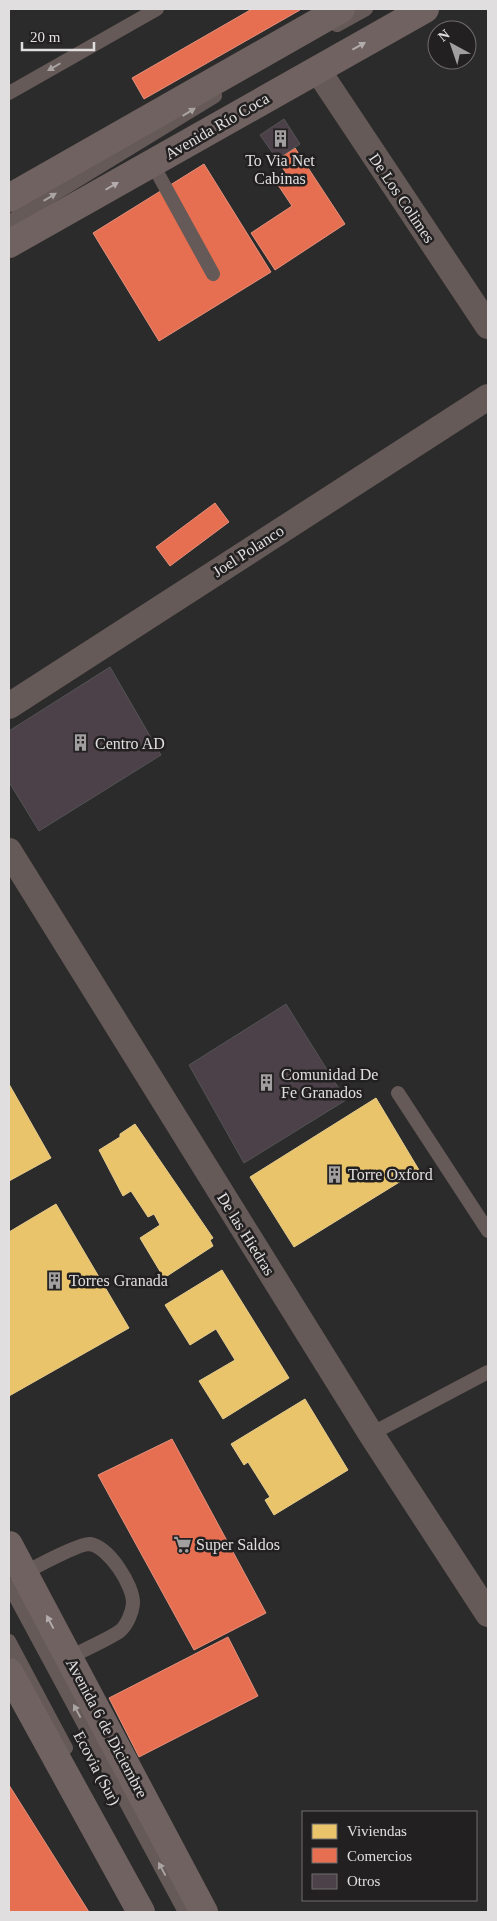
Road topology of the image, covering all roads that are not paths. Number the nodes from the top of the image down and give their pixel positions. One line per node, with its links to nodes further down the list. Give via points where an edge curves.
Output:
1 (157, 9): 6 (lane, one-way to 6)
2 (341, 9): 8 (main road)
3 (366, 9): 9 (lane, one-way to 3, via 232,86)
4 (425, 9): 5 (main road, Avenida Río Coca, one-way to 4)
5 (317, 70): 7 (main road, Avenida Río Coca); 12 (street, De Los Colimes)
6 (9, 93)
7 (152, 163): 10 (main road, Avenida Río Coca, one-way to 7); 11 (lane)
8 (9, 198)
9 (9, 222)
10 (9, 244)
11 (214, 274)
12 (488, 326)
13 (488, 397): 14 (street, Joel Polanco)
14 (9, 706)
15 (9, 851): 19 (street, De las Hiedras)
16 (398, 1093): 17 (lane)
17 (488, 1231)
18 (488, 1372): 19 (lane)
19 (371, 1434): 22 (street, De las Hiedras)
20 (9, 1545): 21 (main road, Avenida 6 de Diciembre)
21 (17, 1579): 24 (main road, Avenida 6 de Diciembre, one-way to 21); 24 (lane, via 75,1548 90,1544 112,1559 128,1584 133,1603 129,1618 120,1630); 28 (lane, one-way to 21)
22 (485, 1601)
23 (9, 1640): 27 (lane, Ecovia (Sur))
24 (69, 1658): 29 (main road, Avenida 6 de Diciembre)
25 (9, 1672): 26 (main road)
26 (141, 1912)
27 (154, 1912)
28 (185, 1912)
29 (204, 1912)

